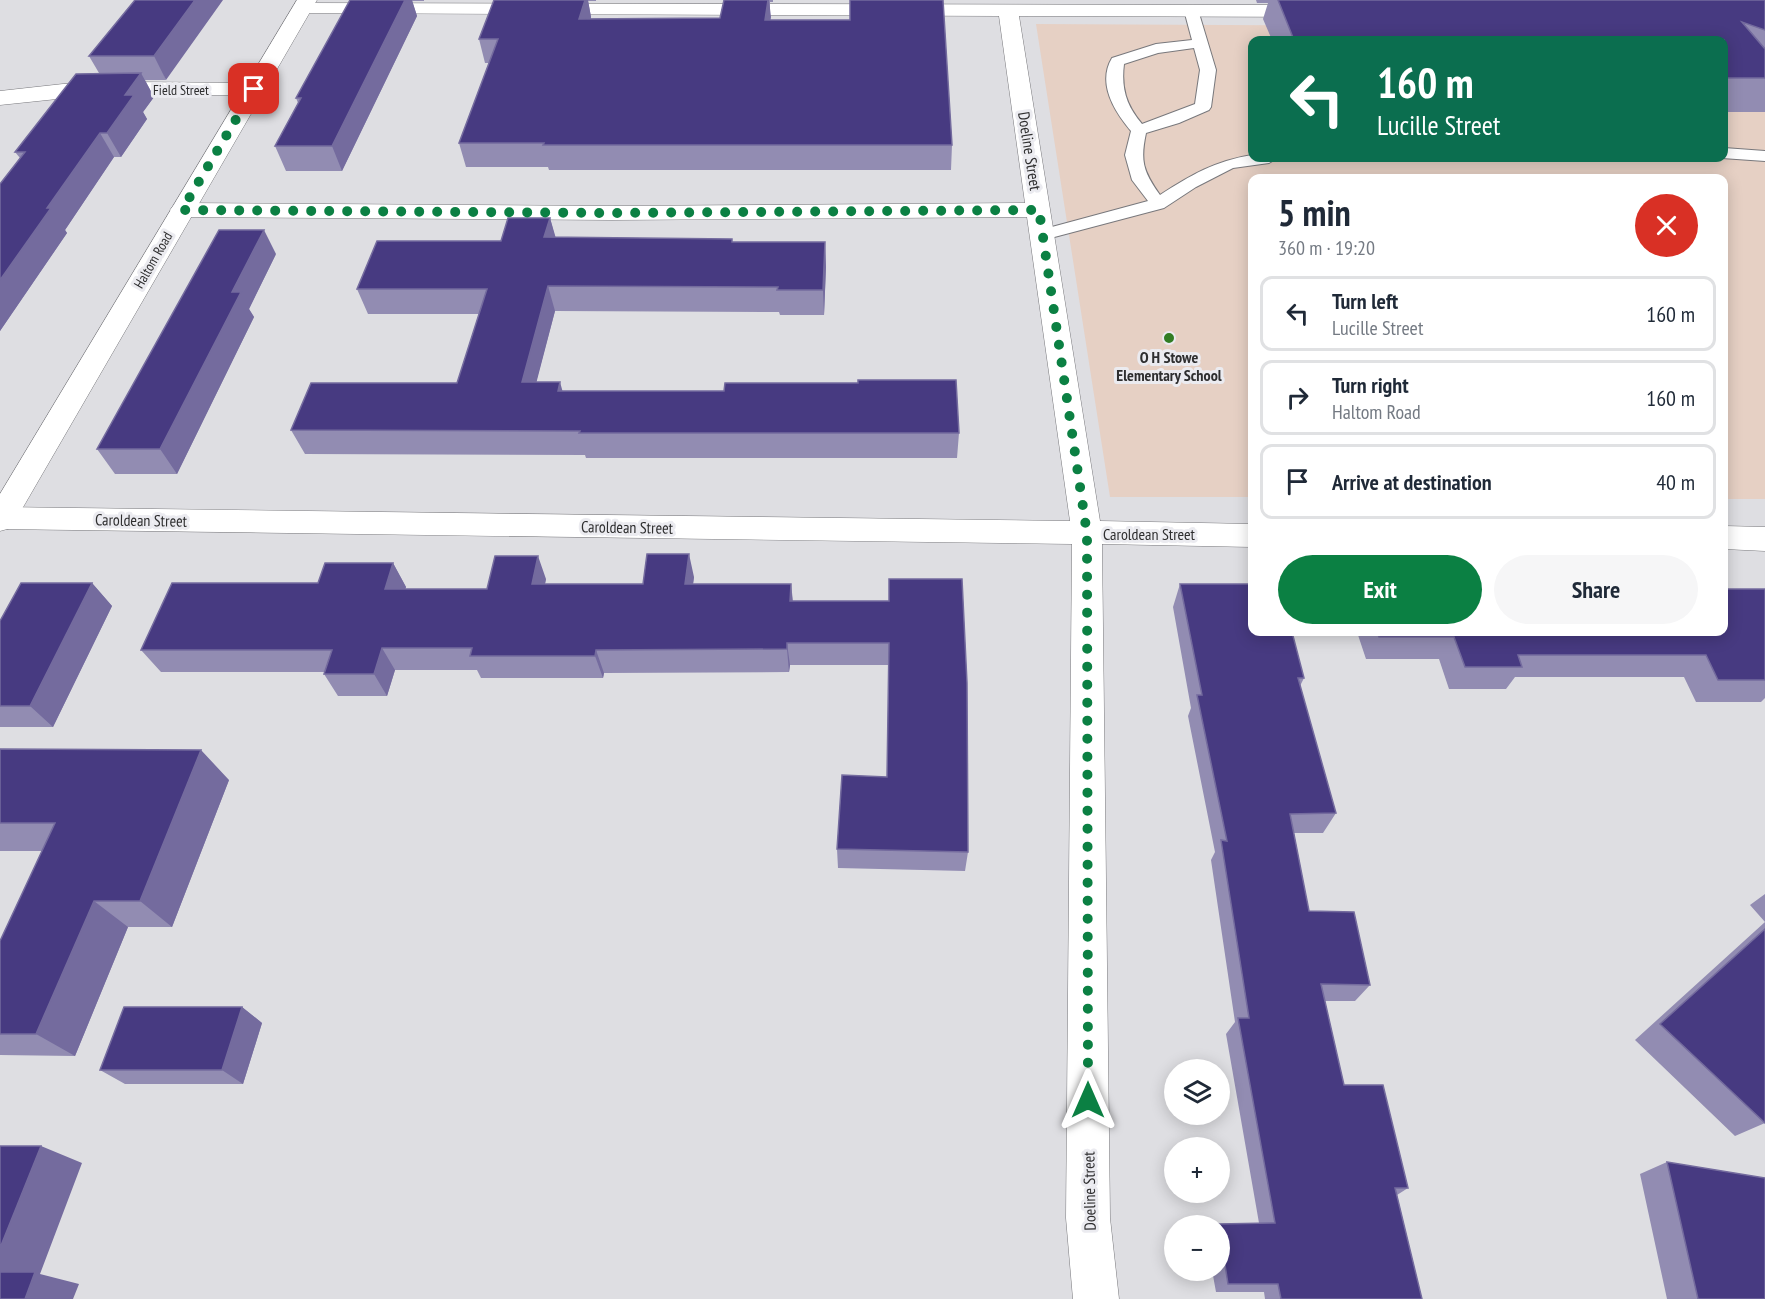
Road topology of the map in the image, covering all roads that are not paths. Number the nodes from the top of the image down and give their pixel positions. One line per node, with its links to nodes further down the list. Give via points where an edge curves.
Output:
1 (305, 4): 2 (street); 7 (street, Haltom Road)
2 (688, 4): 3 (street)
3 (1008, 9): 4 (street); 15 (street, Doeline Street)
4 (1191, 10): 5 (street); 6 (lane)
5 (1334, 11)
6 (1201, 43): 9 (lane, via 1208,70 1203,107); 9 (lane, via 1156,49 1117,61 1113,81 1120,110)
7 (254, 89): 8 (street, Field Street, via 78,90); 14 (street, Haltom Road)
8 (0, 98)
9 (1139, 130): 13 (lane, via 1133,154 1141,180)
10 (1728, 153): 11 (lane)
11 (1765, 156)
12 (1248, 161): 13 (lane, via 1229,164)
13 (1158, 204): 15 (lane)
14 (182, 210): 15 (street, via 612,213); 16 (street, Haltom Road)
15 (1041, 223): 17 (street, Doeline Street)
16 (0, 519): 17 (street, Caroldean Street)
17 (1087, 534): 18 (street, Caroldean Street); 21 (street, Doeline Street, via 1088,1218)
18 (1248, 535)
19 (1728, 538): 20 (street)
20 (1765, 539)
21 (1096, 1299)

